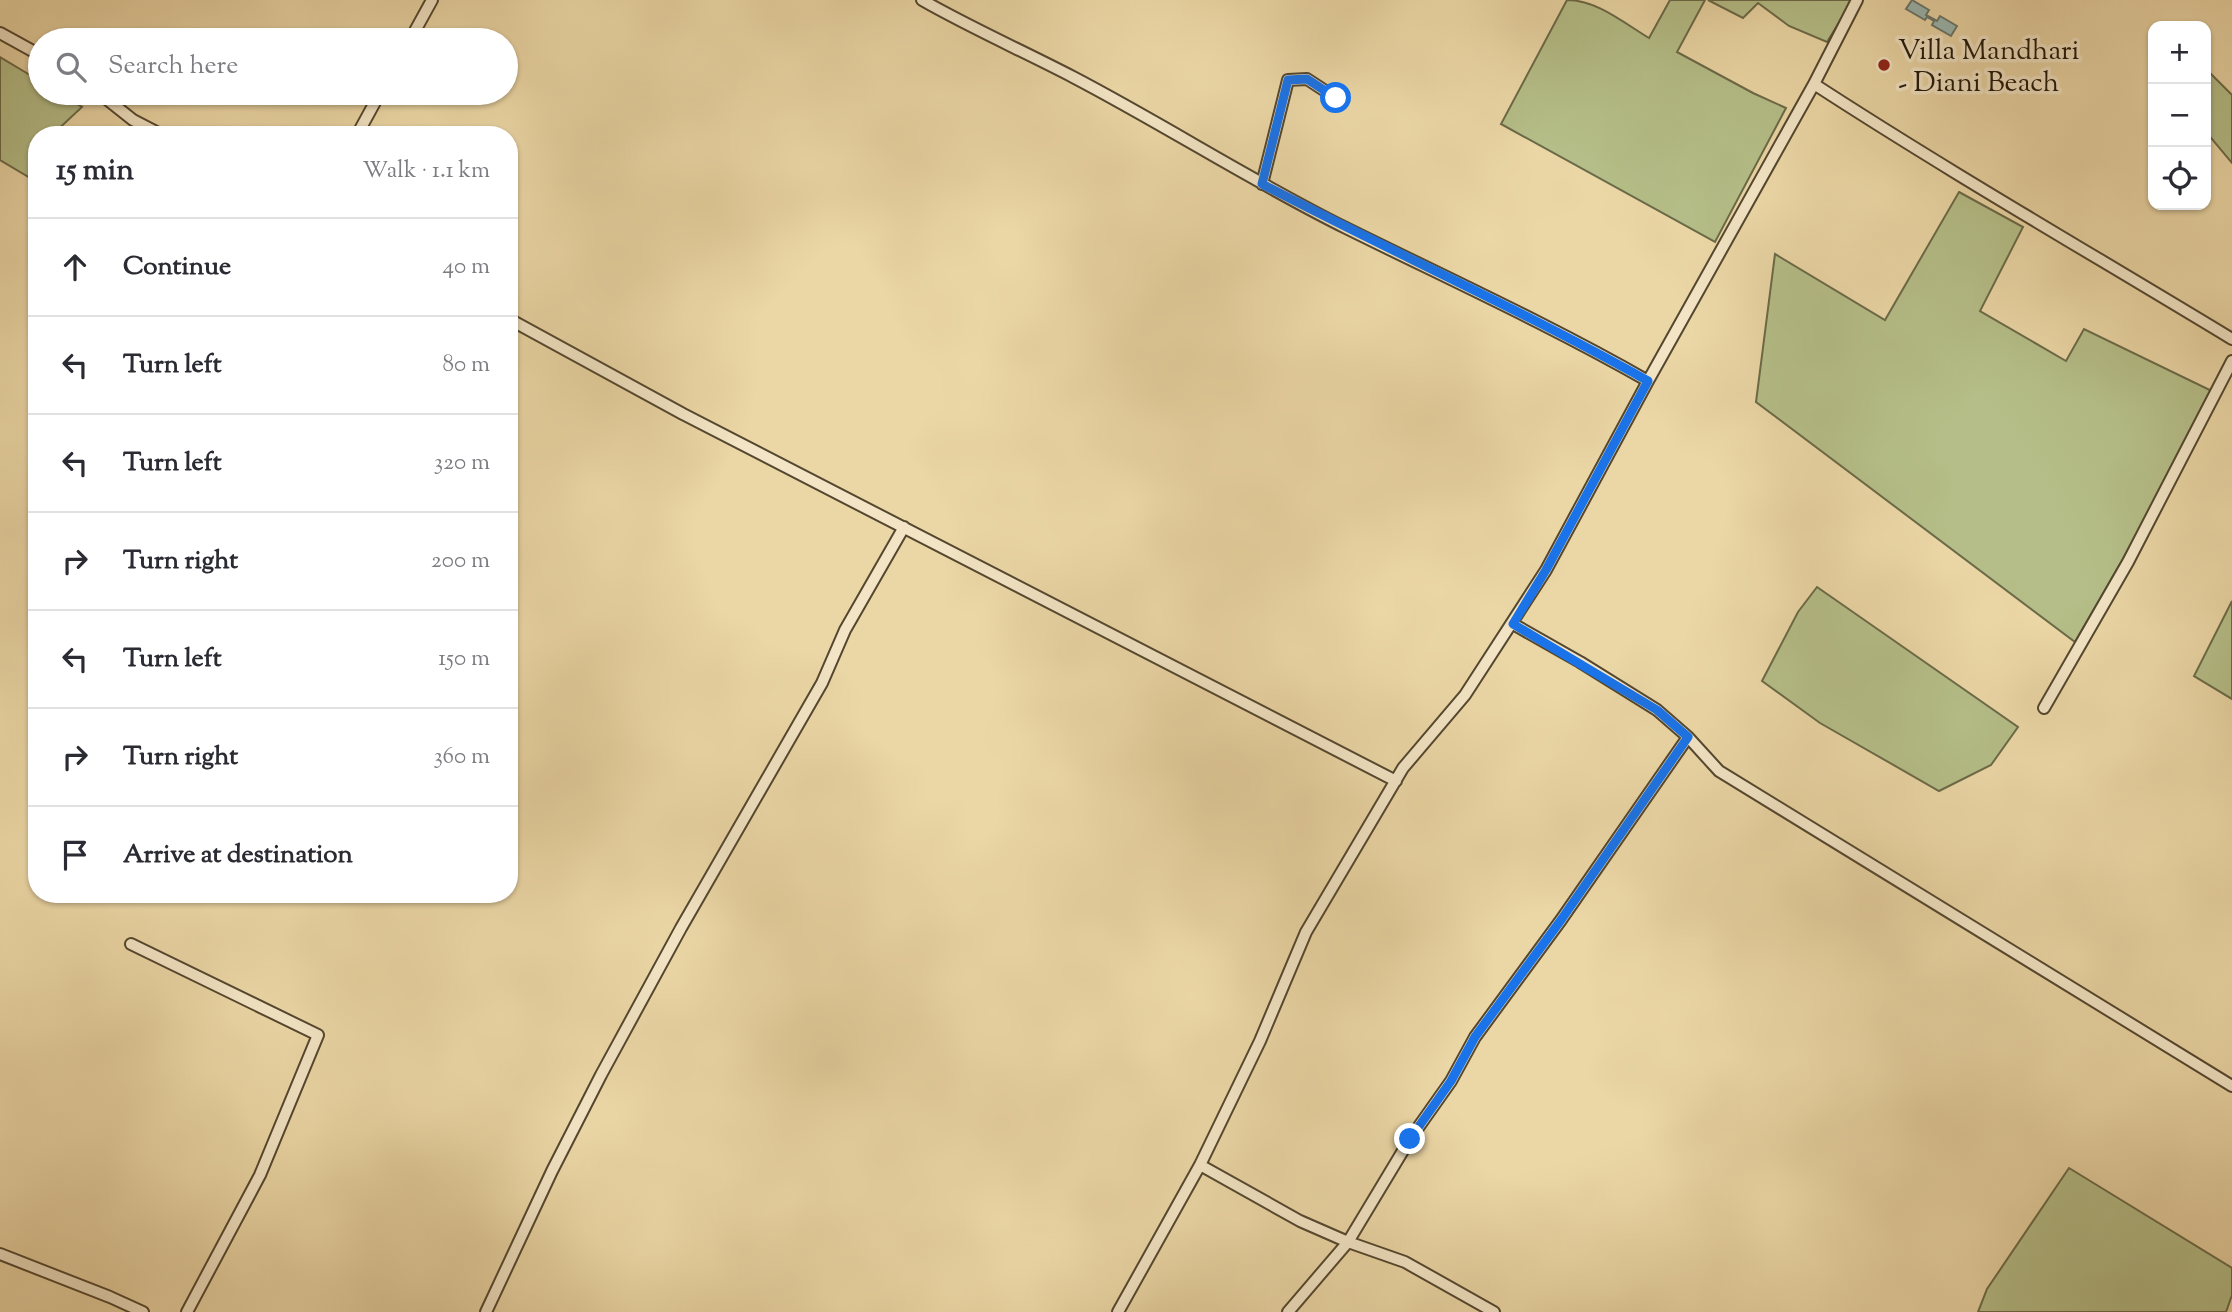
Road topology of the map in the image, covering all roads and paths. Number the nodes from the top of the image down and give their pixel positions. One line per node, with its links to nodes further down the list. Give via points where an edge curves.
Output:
1 (432, 0): 4 (street)
2 (922, 0): 13 (street, via 1073,77)
3 (1857, 0): 7 (street)
4 (417, 28)
5 (0, 33): 6 (street)
6 (28, 48)
7 (1814, 84): 15 (street, via 1985,193); 17 (street)
8 (1336, 98): 13 (street, via 1307,79 1288,80)
9 (114, 105): 11 (street)
10 (373, 105): 12 (street)
11 (145, 126)
12 (362, 126)
13 (1262, 184): 17 (street)
14 (518, 325): 18 (street)
15 (2232, 339)
16 (2232, 360): 20 (street, via 2129,562)
17 (1648, 381): 19 (street)
18 (904, 527): 22 (street); 30 (street, via 845,630 822,683 601,1075)
19 (1513, 624): 21 (street, via 1657,710); 22 (street, via 1465,695)
20 (2043, 708)
21 (1688, 737): 24 (street, via 1719,771); 26 (street, via 1475,1037)
22 (1396, 781): 25 (street, via 1306,932)
23 (131, 944): 29 (street, via 318,1035 260,1175)
24 (2232, 1086)
25 (1200, 1165): 26 (street, via 1300,1221); 31 (street)
26 (1348, 1242): 32 (street); 33 (street, via 1405,1262)
27 (0, 1254): 28 (street)
28 (143, 1312)
29 (187, 1312)
30 (486, 1312)
31 (1118, 1312)
32 (1287, 1312)
33 (1494, 1312)

